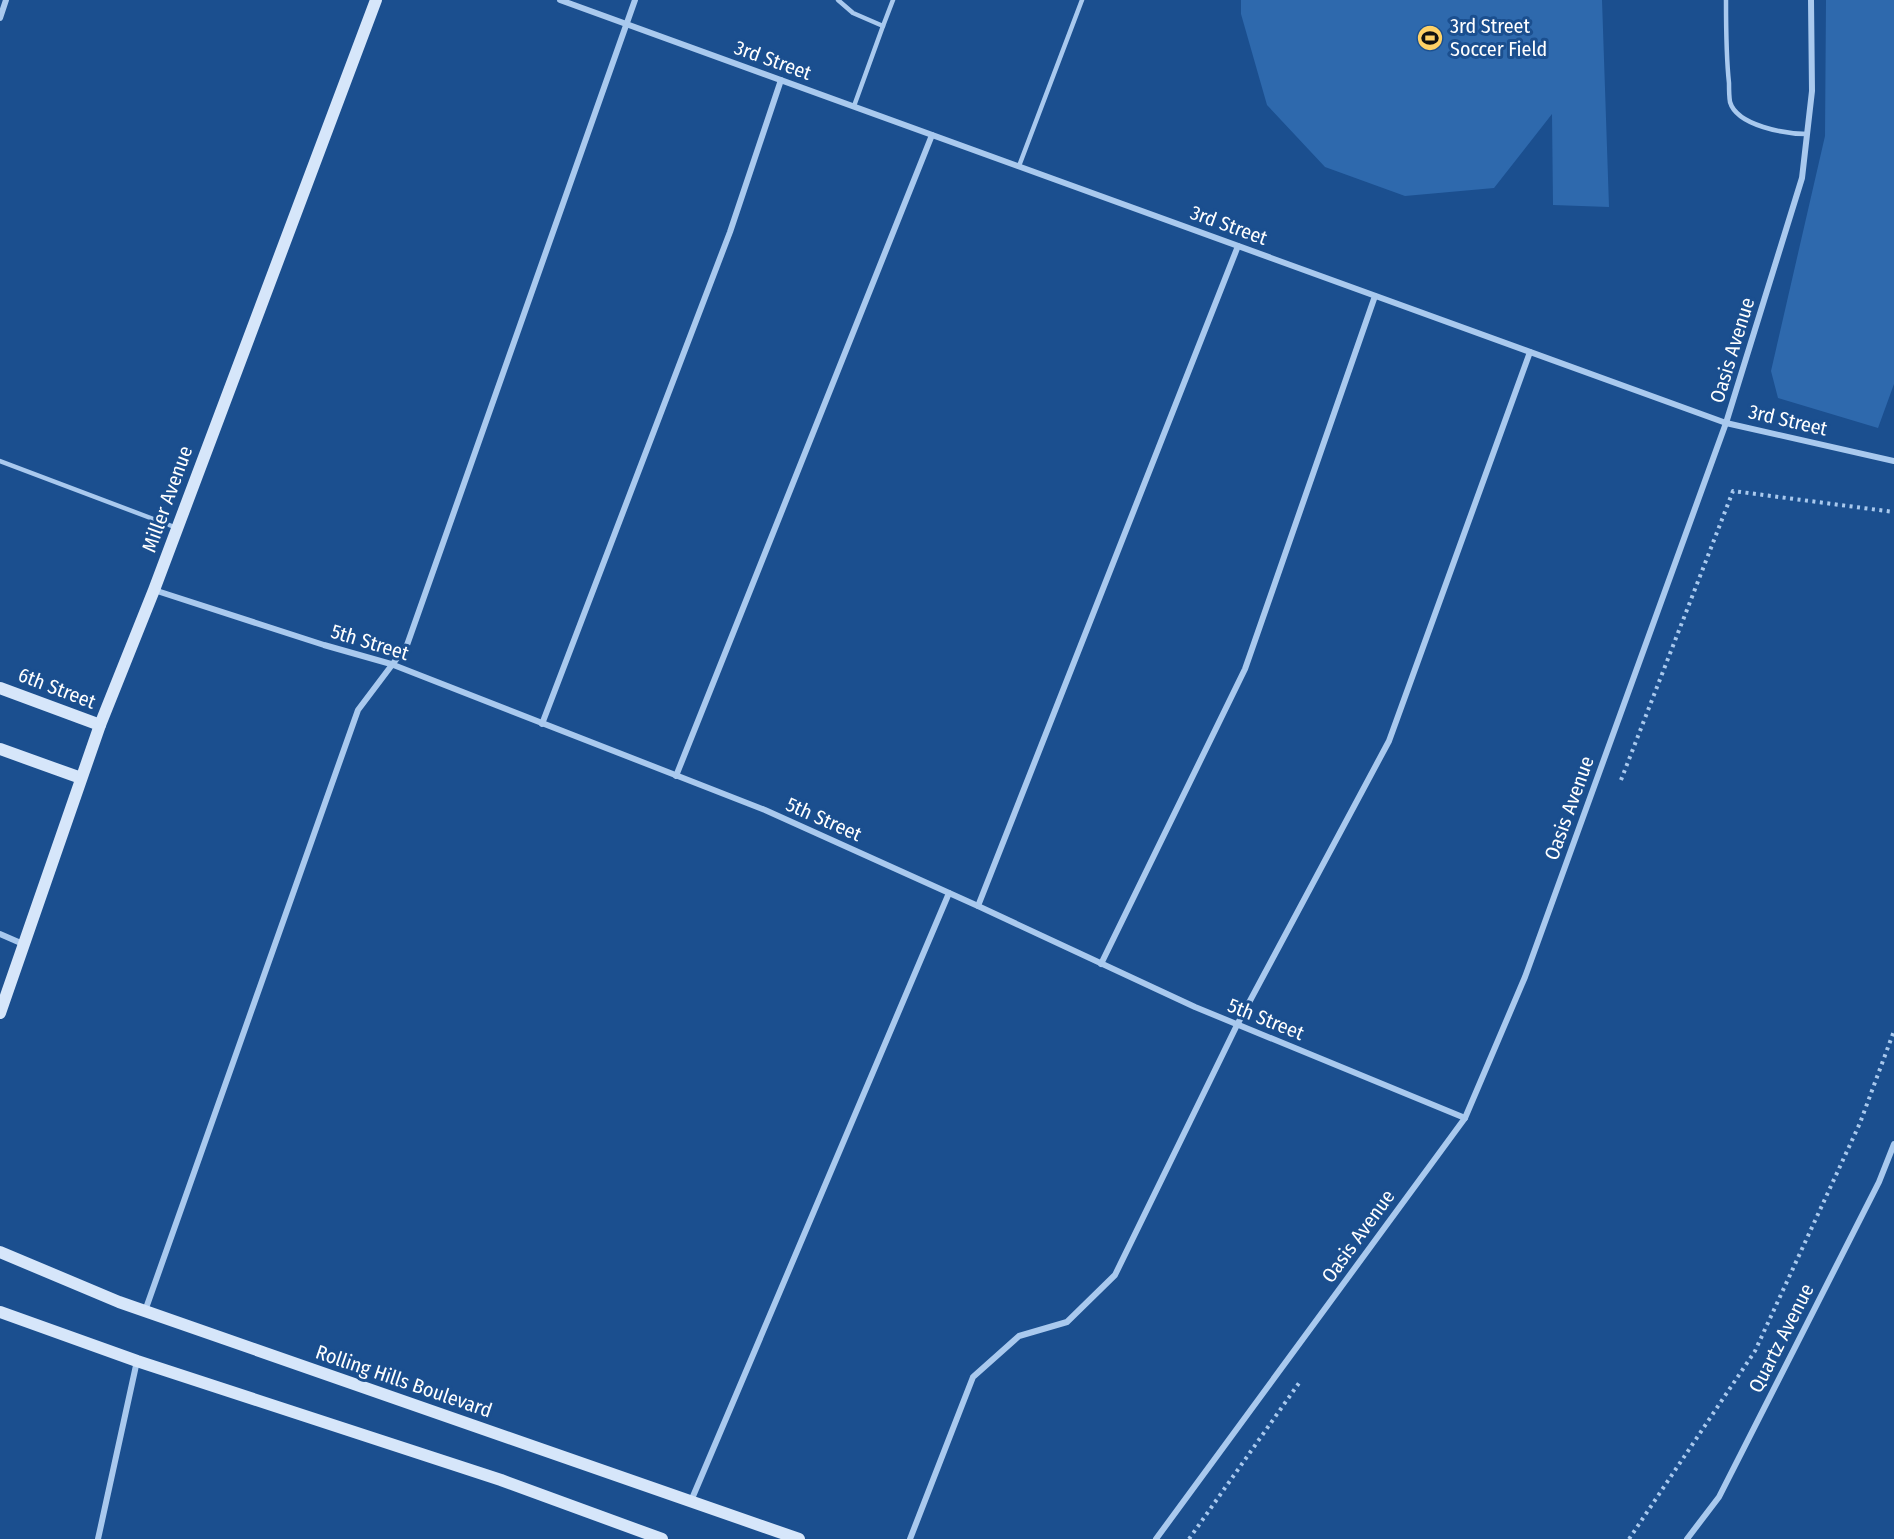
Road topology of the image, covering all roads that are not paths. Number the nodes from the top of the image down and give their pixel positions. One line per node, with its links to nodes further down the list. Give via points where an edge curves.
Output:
1 (6, 0): 10 (street)
2 (376, 0): 24 (main road, Miller Avenue)
3 (560, 0): 11 (street, 3rd Street)
4 (635, 0): 11 (street)
5 (838, 0): 12 (lane, via 853,14)
6 (893, 0): 12 (lane)
7 (1082, 0): 17 (lane)
8 (1726, 0): 15 (lane, via 1731,103 1739,115 1767,128)
9 (1811, 0): 15 (street, Oasis Avenue, via 1812,91)
10 (0, 18)
11 (627, 24): 13 (street, 3rd Street); 26 (street, via 407,645)
12 (883, 26): 14 (lane)
13 (781, 80): 14 (street, 3rd Street); 28 (street, via 730,232)
14 (854, 106): 16 (street, 3rd Street)
15 (1807, 134): 21 (street, Oasis Avenue, via 1802,178)
16 (932, 135): 17 (street, 3rd Street); 31 (street)
17 (1020, 166): 18 (street, 3rd Street)
18 (1238, 246): 19 (street, 3rd Street); 34 (street)
19 (1375, 296): 20 (street, 3rd Street); 37 (street, via 1245,669)
20 (1530, 352): 21 (street, 3rd Street); 39 (street, via 1389,741)
21 (1726, 423): 23 (street, 3rd Street); 40 (street, Oasis Avenue, via 1525,977)
22 (0, 461): 24 (lane)
23 (1894, 461)
24 (177, 528): 25 (main road, Miller Avenue)
25 (154, 590): 26 (street, 5th Street); 29 (main road, Miller Avenue)
26 (391, 664): 28 (street, 5th Street); 43 (street, via 358,710)
27 (0, 688): 29 (main road, 6th Street)
28 (542, 724): 31 (street, 5th Street)
29 (100, 725): 32 (main road, Miller Avenue)
30 (0, 749): 32 (main road)
31 (675, 776): 33 (street, 5th Street, via 765,810)
32 (81, 778): 36 (main road, Miller Avenue)
33 (949, 893): 34 (street, 5th Street); 46 (street)
34 (978, 906): 37 (street, 5th Street)
35 (0, 934): 36 (street)
36 (23, 944): 38 (main road, Miller Avenue)
37 (1101, 964): 39 (street, 5th Street)
38 (0, 1013)
39 (1237, 1025): 40 (street, 5th Street); 50 (street, via 1115,1275 1067,1322 1019,1336 974,1377)
40 (1465, 1118): 51 (street, Oasis Avenue)
41 (1894, 1144): 52 (street, Quartz Avenue, via 1879,1182 1719,1497)
42 (0, 1252): 43 (main road, Rolling Hills Boulevard)
43 (145, 1311): 46 (main road, Rolling Hills Boulevard)
44 (0, 1312): 45 (main road)
45 (137, 1361): 47 (street); 48 (main road, via 501,1480)
46 (691, 1502): 49 (main road, Rolling Hills Boulevard)
47 (98, 1539)
48 (662, 1539)
49 (799, 1539)
50 (910, 1539)
51 (1156, 1539)
52 (1687, 1539)

